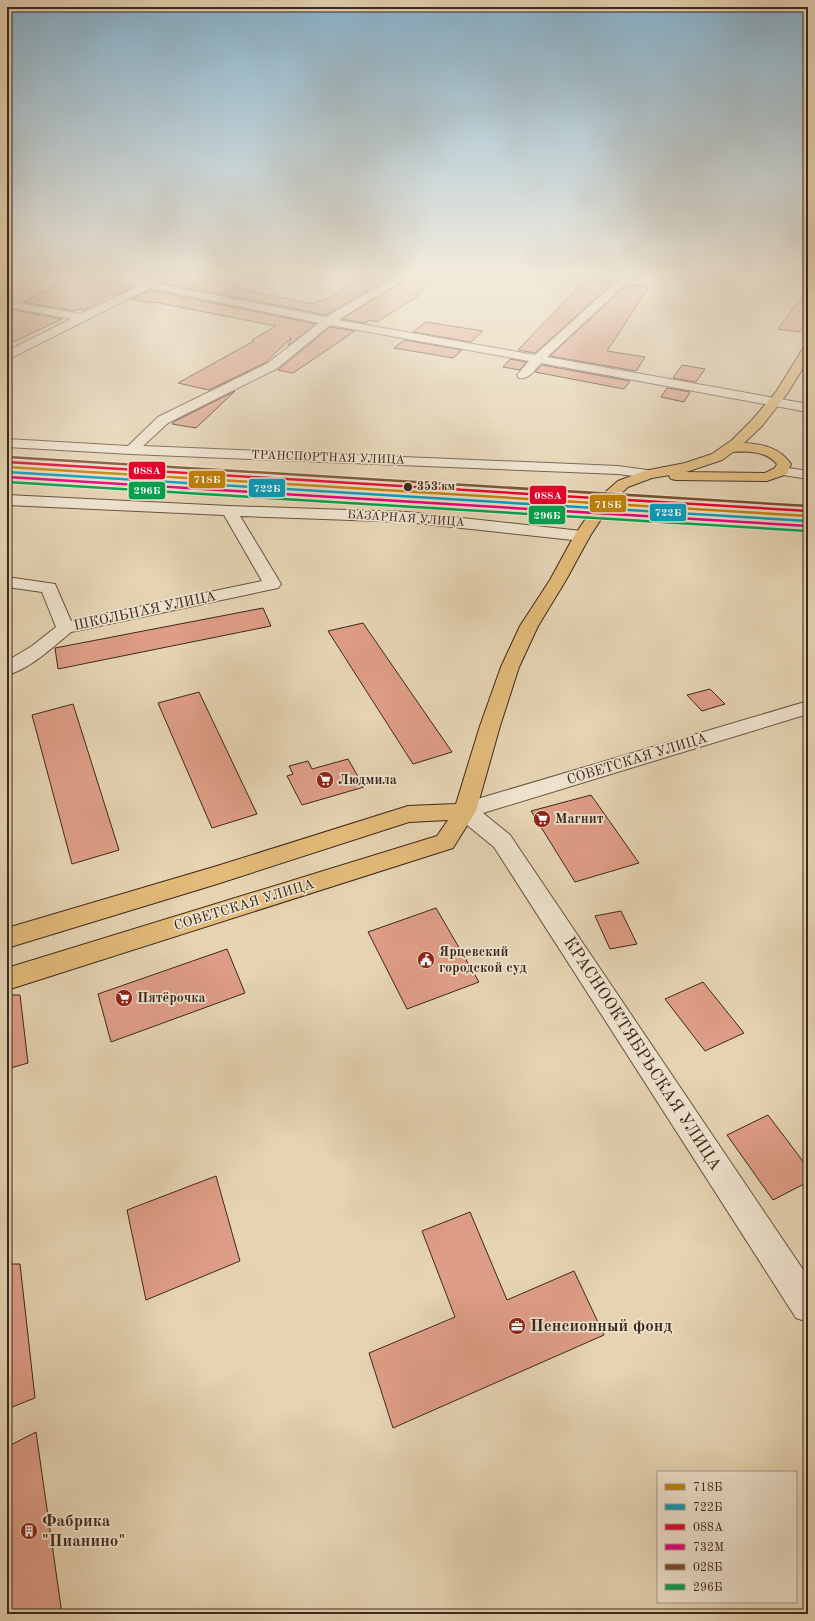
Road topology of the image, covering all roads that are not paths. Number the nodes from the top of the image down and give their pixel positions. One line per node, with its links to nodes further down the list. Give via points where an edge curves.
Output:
1 (19, 348): 6 (street)
2 (295, 348): 14 (street, via 272,366 163,420)
3 (475, 348): 7 (street)
4 (550, 348): 7 (street)
5 (808, 350): 9 (main road)
6 (10, 352)
7 (538, 359): 8 (street); 9 (street)
8 (523, 375)
9 (776, 402): 10 (street); 11 (main road)
10 (808, 408)
11 (756, 423): 13 (main road); 15 (main road)
12 (7, 443): 14 (street, ТРАНСПОРТНАЯ УЛИЦА)
13 (728, 448): 15 (main road, via 748,447); 16 (main road)
14 (131, 450): 18 (street, ТРАНСПОРТНАЯ УЛИЦА, via 610,470)
15 (769, 452): 17 (main road, via 780,458 784,464)
16 (717, 457): 18 (main road); 20 (main road, via 724,468)
17 (782, 471): 19 (street); 20 (main road, via 767,477)
18 (649, 474): 20 (main road); 23 (main road, via 623,484 607,498)
19 (808, 475)
20 (744, 476)
21 (7, 500): 22 (street, БАЗАРНАЯ УЛИЦА)
22 (229, 511): 23 (street, БАЗАРНАЯ УЛИЦА, via 407,517); 25 (street, ШКОЛЬНАЯ УЛИЦА, via 272,584)
23 (582, 536): 28 (main road, via 529,626 510,667)
24 (7, 582): 25 (street, via 49,588)
25 (65, 628): 26 (street, ШКОЛЬНАЯ УЛИЦА, via 40,650)
26 (7, 669)
27 (808, 707): 28 (street, СОВЕТСКАЯ УЛИЦА)
28 (465, 811): 29 (main road, СОВЕТСКАЯ УЛИЦА, via 408,814); 30 (main road, СОВЕТСКАЯ УЛИЦА, via 445,842); 31 (street, КРАСНООКТЯБРЬСКАЯ УЛИЦА, via 502,841)
29 (7, 938)
30 (7, 979)
31 (808, 1306)

